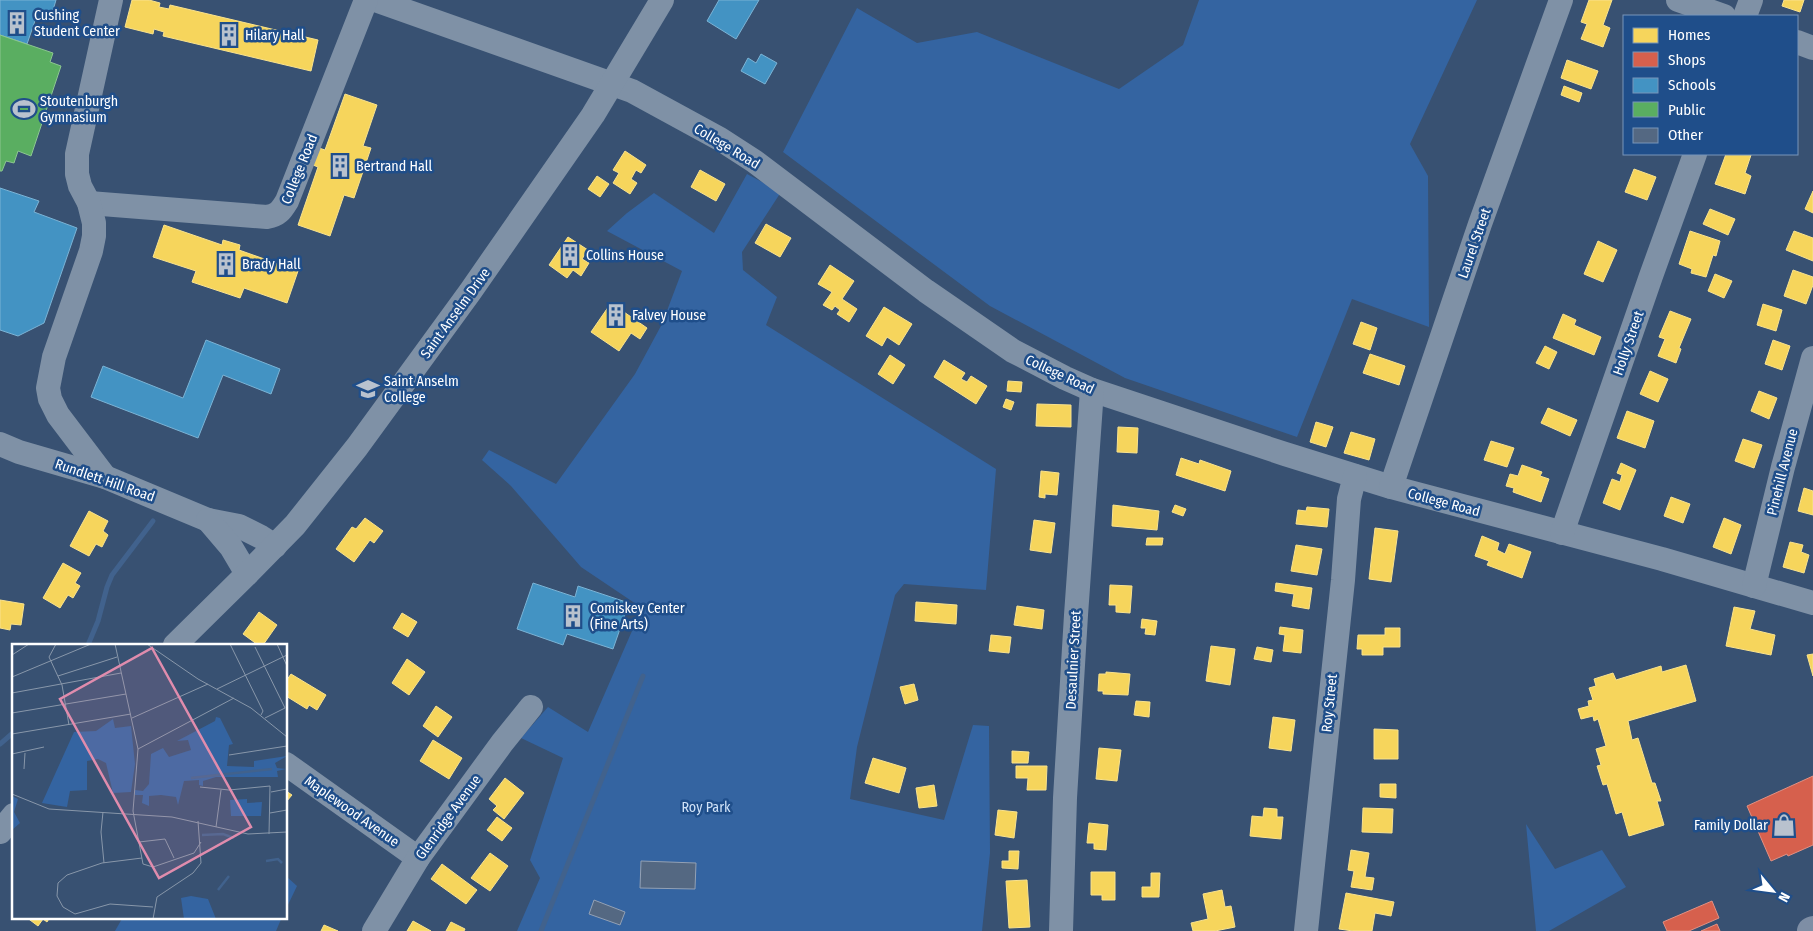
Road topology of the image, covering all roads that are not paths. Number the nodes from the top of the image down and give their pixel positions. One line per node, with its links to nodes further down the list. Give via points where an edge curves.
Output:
1 (112, 0): 14 (street, via 78,154 77,174)
2 (366, 0): 14 (street, College Road, via 287,202 276,216)
3 (375, 0): 12 (street, College Road)
4 (662, 0): 12 (street, Saint Anselm Drive)
5 (1561, 0): 20 (street, Laurel Street, via 1480,224)
6 (1678, 0): 8 (street)
7 (1751, 0): 9 (street)
8 (1721, 15)
9 (1745, 15)
10 (1798, 42): 11 (street)
11 (1813, 48)
12 (612, 84): 16 (street, College Road, via 632,91 731,146 982,331 1038,365); 23 (street, Saint Anselm Drive, via 417,366 316,500)
13 (1695, 155): 22 (street, Holly Street)
14 (89, 203): 19 (street, via 94,223 93,241 54,357 48,388 58,415)
15 (1813, 358): 25 (street, Pinehill Avenue)
16 (1092, 390): 18 (street, College Road); 34 (street, Desaulnier Street, via 1065,798)
17 (0, 444): 19 (street, Rundlett Hill Road)
18 (1355, 476): 20 (street, College Road); 35 (street, Roy Street, via 1350,499)
19 (105, 478): 21 (street, Rundlett Hill Road)
20 (1391, 487): 22 (street, College Road)
21 (208, 520): 23 (street, Rundlett Hill Road, via 239,526); 24 (street, Rundlett Hill Road, via 231,547)
22 (1562, 533): 25 (street, College Road)
23 (275, 546): 24 (street, Saint Anselm Drive)
24 (247, 574): 27 (street, Saint Anselm Drive)
25 (1754, 586): 26 (street, College Road)
26 (1813, 603)
27 (175, 644)
28 (531, 707): 32 (street, Glenridge Avenue)
29 (288, 765): 32 (street, Maplewood Avenue)
30 (12, 817): 31 (street)
31 (0, 832)
32 (418, 858): 33 (street, Glenridge Avenue)
33 (374, 931)
34 (1061, 931)
35 (1306, 931)

